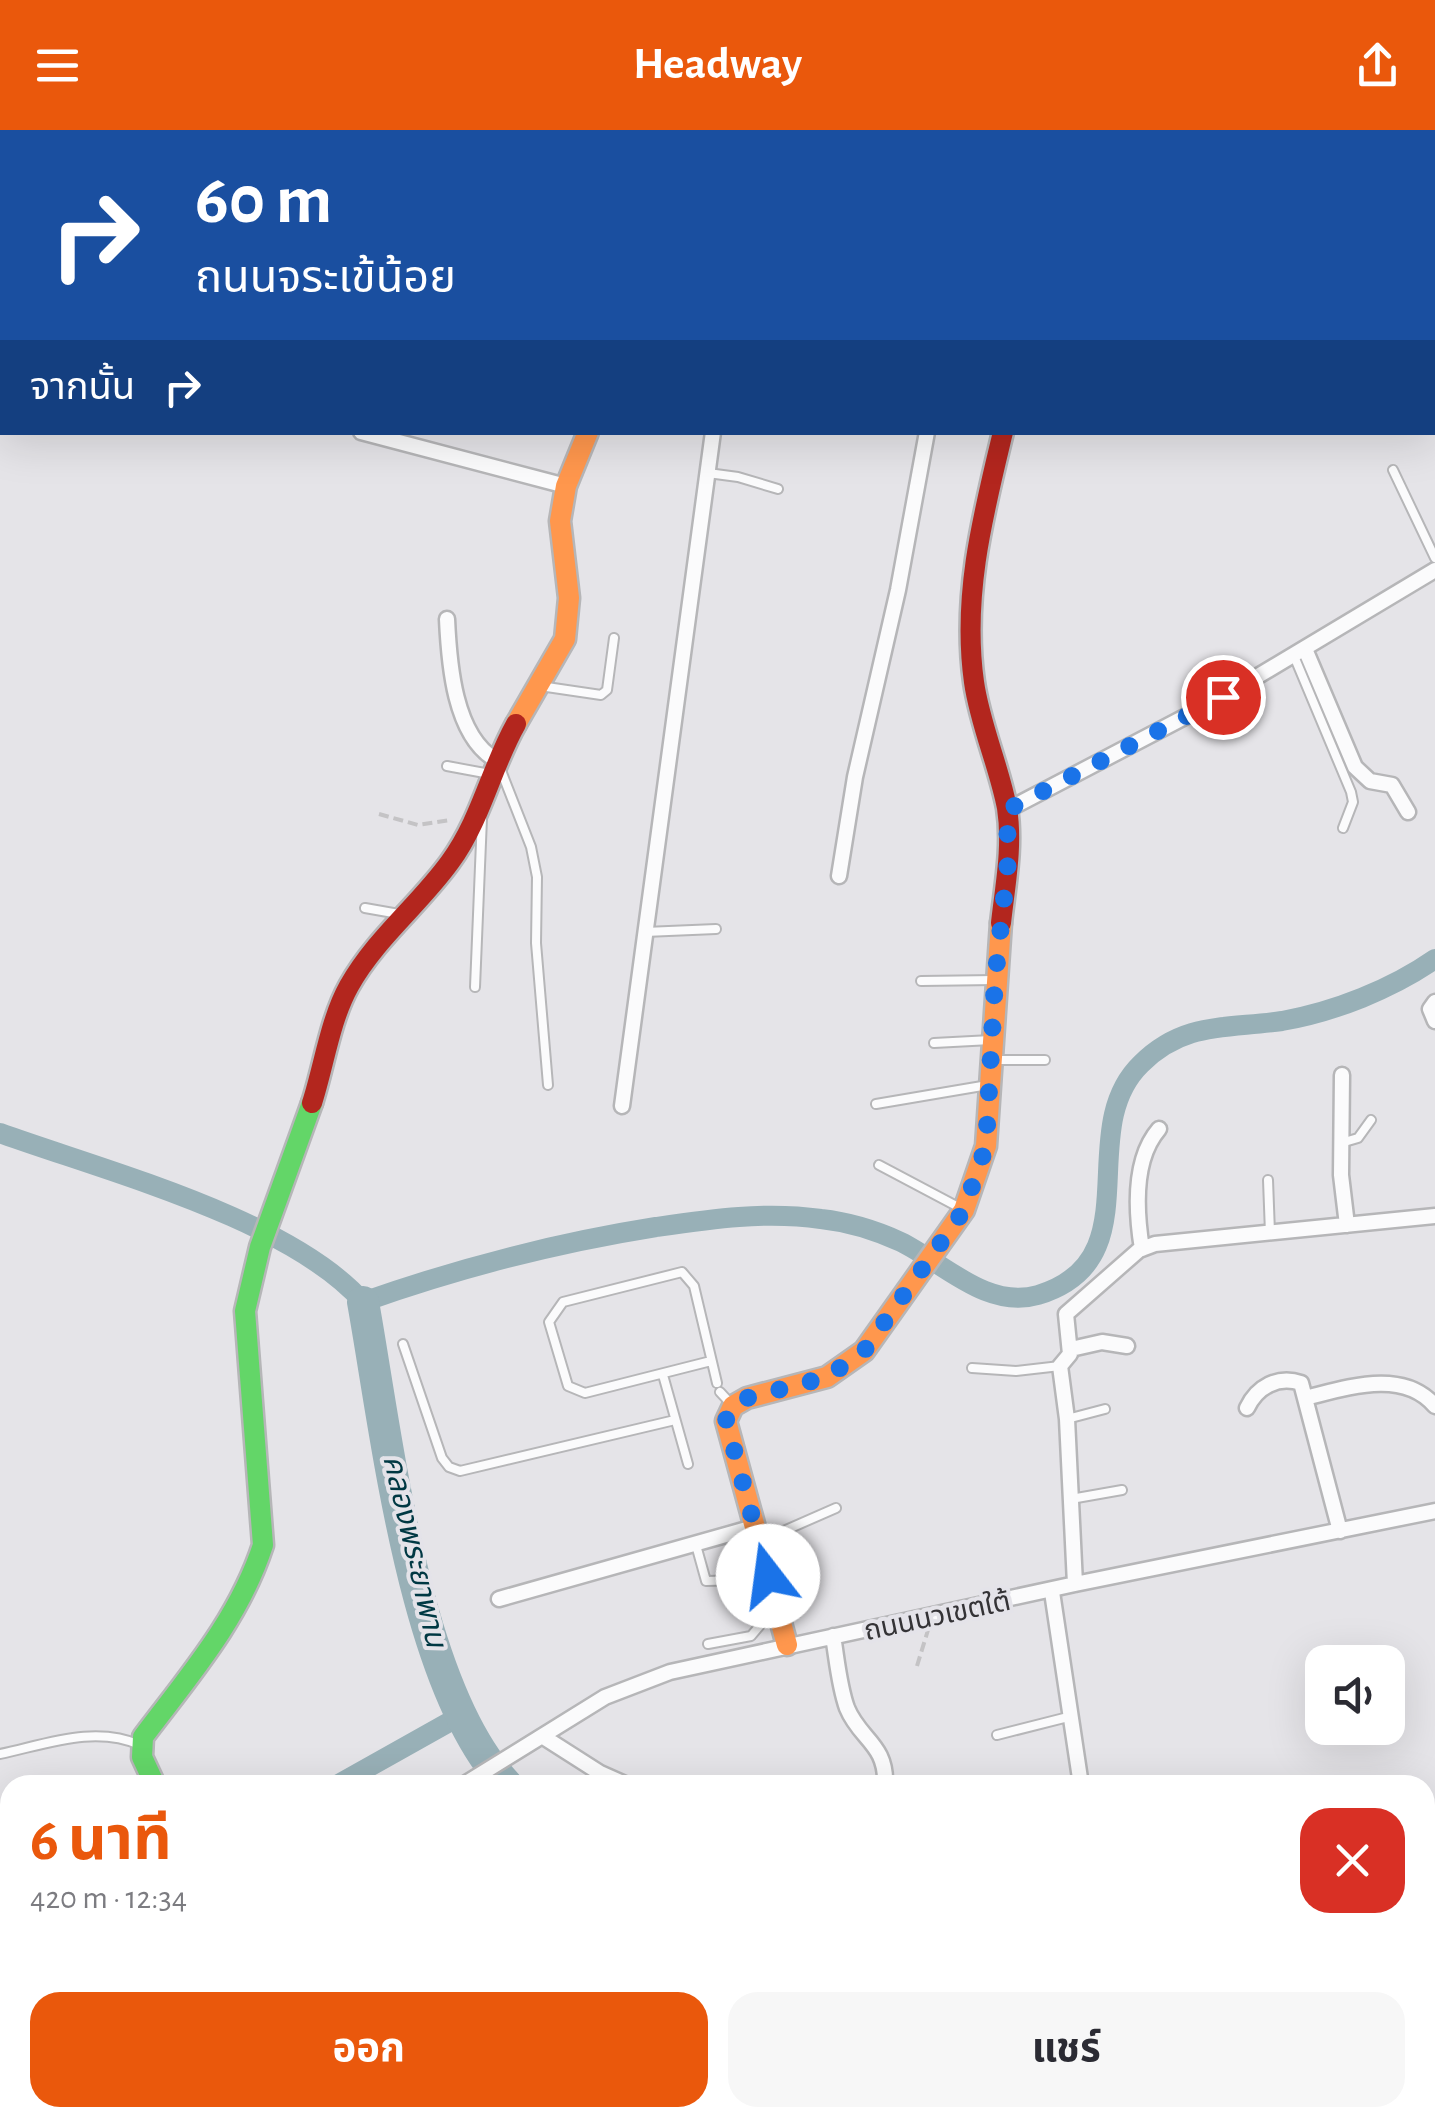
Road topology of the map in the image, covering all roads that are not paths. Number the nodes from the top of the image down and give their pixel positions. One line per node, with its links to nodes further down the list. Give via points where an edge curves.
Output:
1 (372, 435): 8 (street)
2 (587, 435): 8 (street)
3 (714, 435): 7 (street)
4 (926, 435): 22 (street)
5 (1002, 435): 19 (street, via 978,535 969,630 974,684)
6 (1393, 470): 10 (lane)
7 (708, 474): 9 (lane); 26 (street)
8 (566, 486): 15 (street, via 560,521 568,621 558,656)
9 (778, 489)
10 (1435, 558)
11 (1435, 570): 14 (street)
12 (447, 620): 17 (street, via 467,722)
13 (614, 638): 15 (lane, via 601,695)
14 (1300, 653): 19 (street); 20 (street, via 1354,767 1370,781 1392,784); 21 (lane, via 1354,802)
15 (535, 685): 17 (street)
16 (446, 766): 17 (lane)
17 (493, 767): 18 (street); 36 (lane, via 531,848 537,877)
18 (479, 810): 24 (street, via 451,861); 29 (lane)
19 (1007, 810): 27 (street)
20 (1408, 812)
21 (1343, 828)
22 (839, 876)
23 (365, 908): 24 (lane)
24 (404, 915): 81 (street, via 378,941 348,989 260,1247 245,1311 263,1544 257,1568)
25 (716, 929): 26 (lane)
26 (645, 932): 39 (street)
27 (995, 980): 28 (lane); 33 (street)
28 (921, 982)
29 (475, 986)
30 (1435, 1002): 31 (street)
31 (1435, 1021)
32 (934, 1043): 33 (lane)
33 (991, 1050): 34 (lane); 37 (street)
34 (1045, 1060)
35 (1342, 1074): 42 (street)
36 (548, 1085)
37 (988, 1085): 38 (lane); 45 (street, via 986,1146)
38 (876, 1104)
39 (622, 1106)
40 (1371, 1120): 42 (lane, via 1358,1138)
41 (1159, 1129): 49 (street, via 1144,1160 1137,1218)
42 (1341, 1143): 47 (street)
43 (879, 1165): 45 (lane)
44 (1268, 1180): 48 (lane)
45 (964, 1210): 57 (street, via 864,1351 842,1370)
46 (1435, 1216): 47 (street)
47 (1347, 1226): 48 (street)
48 (1270, 1232): 49 (street)
49 (1142, 1249): 52 (street, via 1066,1314)
50 (403, 1344): 63 (lane, via 442,1458 460,1471)
51 (1127, 1346): 52 (street, via 1102,1342)
52 (1070, 1349): 54 (street)
53 (712, 1360): 56 (lane); 56 (lane, via 694,1286 682,1272 564,1302 553,1312 554,1346 568,1386 577,1392); 57 (lane)
54 (1060, 1366): 55 (lane); 62 (street)
55 (972, 1368)
56 (663, 1375): 63 (lane)
57 (723, 1394): 70 (street)
58 (1304, 1398): 59 (street, via 1382,1383 1422,1392); 61 (street, via 1300,1383 1290,1380 1262,1387); 69 (street)
59 (1435, 1406)
60 (1105, 1408): 62 (lane)
61 (1246, 1408)
62 (1068, 1419): 66 (street)
63 (675, 1420): 64 (lane)
64 (688, 1464)
65 (1122, 1490): 66 (lane)
66 (1071, 1500): 72 (street)
67 (836, 1508): 70 (lane)
68 (1435, 1511): 69 (street, ถนนนวเขตใต้)
69 (1340, 1531): 72 (street, ถนนนวเขตใต้)
70 (756, 1535): 71 (street); 77 (street)
71 (696, 1544): 74 (street); 76 (lane, via 706,1580 746,1580 761,1624 751,1636)
72 (1076, 1584): 73 (street, ถนนนวเขตใต้)
73 (1052, 1592): 75 (street, ถนนนวเขตใต้); 78 (street)
74 (498, 1599)
75 (833, 1636): 77 (street, ถนนนวเขตใต้); 86 (street, via 848,1711 879,1750)
76 (708, 1644)
77 (786, 1645): 80 (street, ถนนนวเขตใต้, via 639,1682)
78 (1072, 1716): 79 (lane); 87 (street)
79 (997, 1735)
80 (536, 1740): 84 (street, ถนนนวเขตใต้); 85 (street)
81 (140, 1745): 82 (lane, via 106,1734); 83 (street)
82 (0, 1754)
83 (151, 1775)
84 (479, 1775)
85 (604, 1775)
86 (885, 1775)
87 (1080, 1775)

